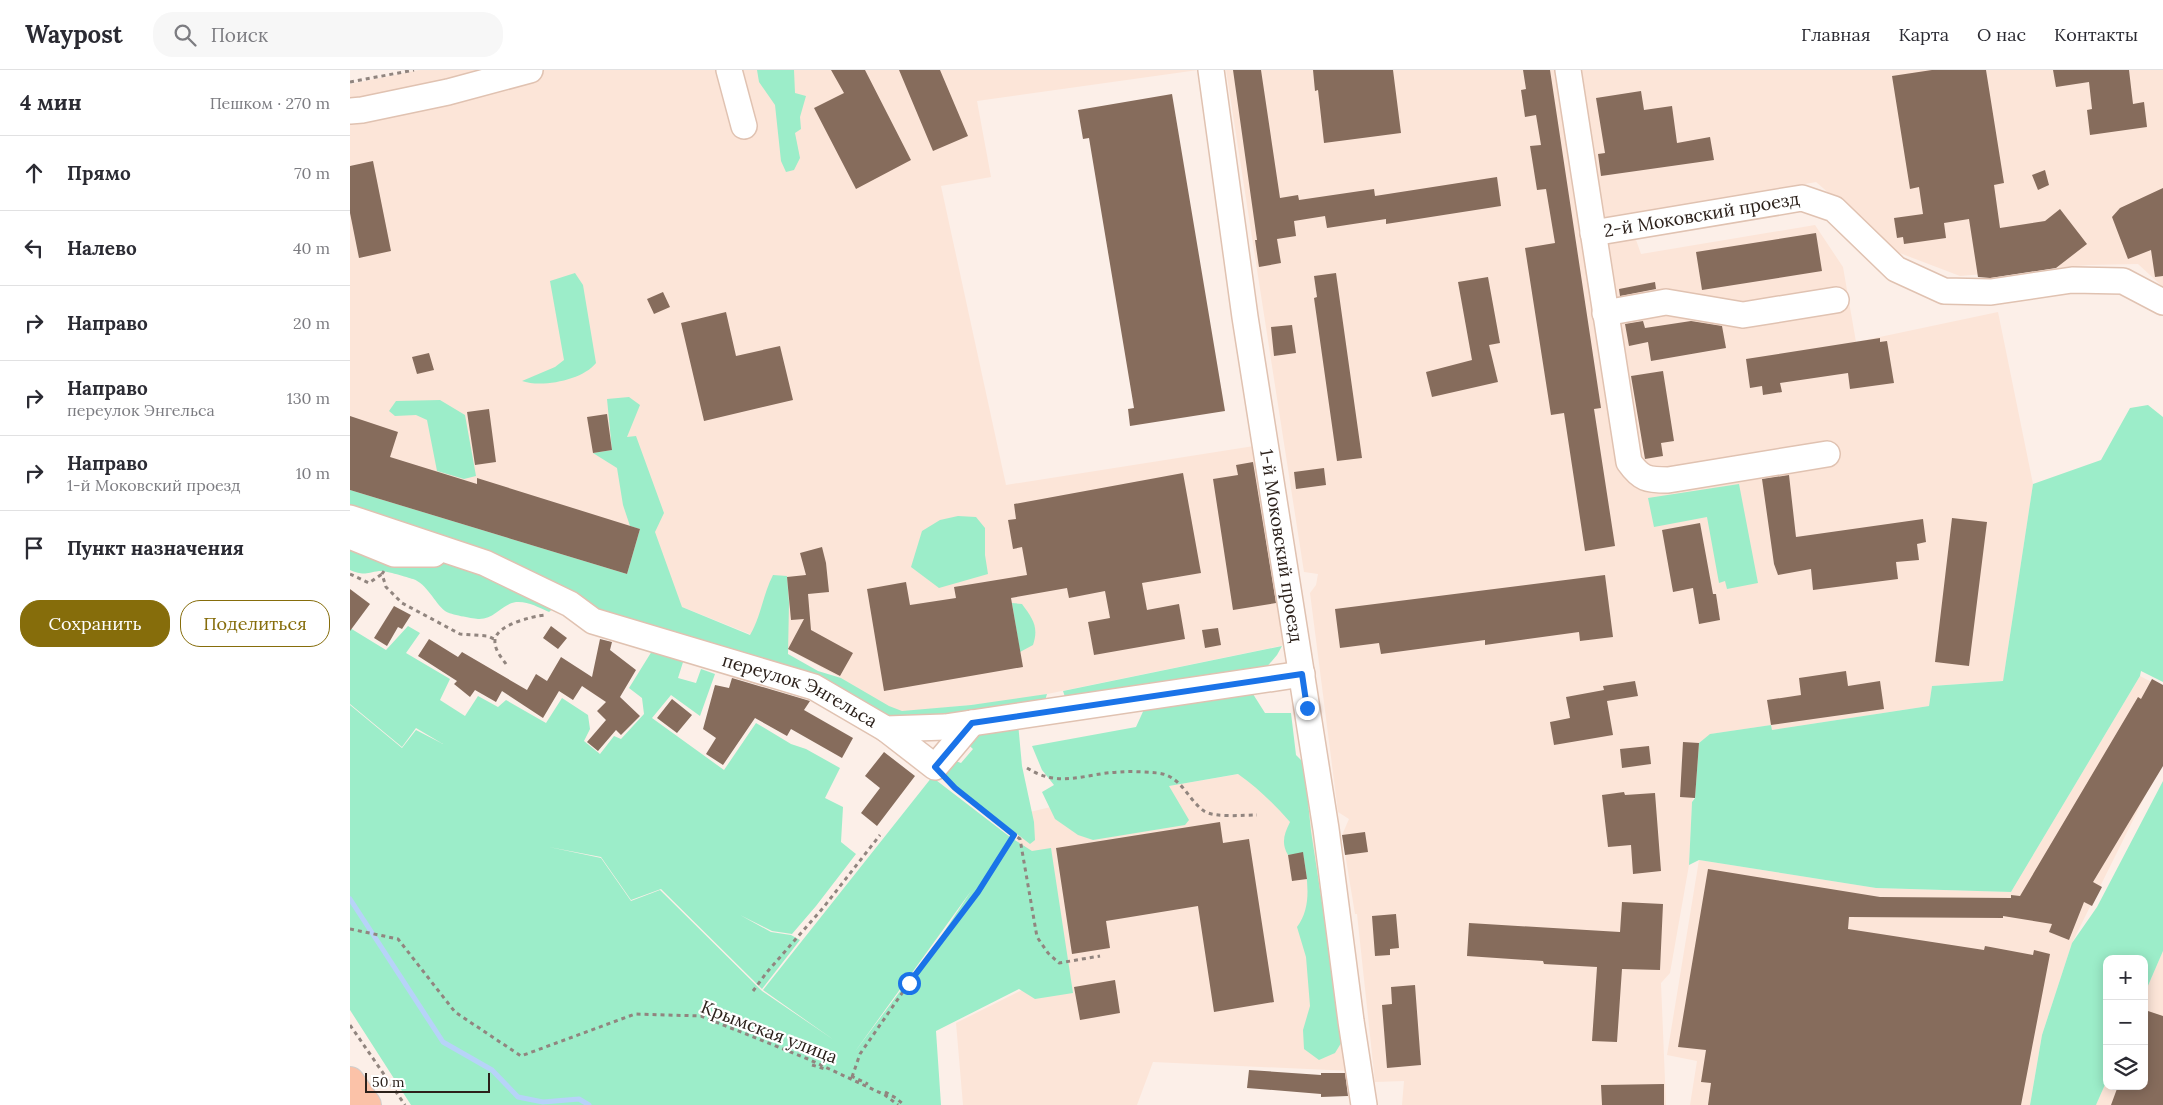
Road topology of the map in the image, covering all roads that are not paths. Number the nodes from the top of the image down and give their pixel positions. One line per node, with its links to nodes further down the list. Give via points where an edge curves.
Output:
1 (530, 70): 5 (street, via 448,92)
2 (729, 70): 6 (street)
3 (1211, 70): 15 (street, 1-й Моковский проезд, via 1245,317)
4 (1568, 70): 7 (street, 2-й Моковский проезд)
5 (350, 111)
6 (744, 126)
7 (1593, 233): 9 (street, 2-й Моковский проезд, via 1802,198 1834,209 1896,269 1944,291 1991,292 2072,280 2123,281); 10 (street, 2-й Моковский проезд)
8 (1836, 300): 10 (street, via 1743,315 1666,302)
9 (2163, 302)
10 (1605, 313): 11 (street, 2-й Моковский проезд, via 1629,462 1638,474 1650,480 1668,480)
11 (1827, 454)
12 (350, 518): 14 (street, переулок Энгельса)
13 (350, 536): 14 (street, via 394,554)
14 (464, 556): 17 (street, переулок Энгельса, via 570,604 593,621 814,687)
15 (1302, 674): 16 (street, переулок Энгельса); 20 (street, 1-й Моковский проезд)
16 (972, 723): 17 (street, переулок Энгельса); 17 (street, via 935,767)
17 (886, 729)
18 (350, 1081): 19 (main road)
19 (367, 1105)
20 (1364, 1105)

